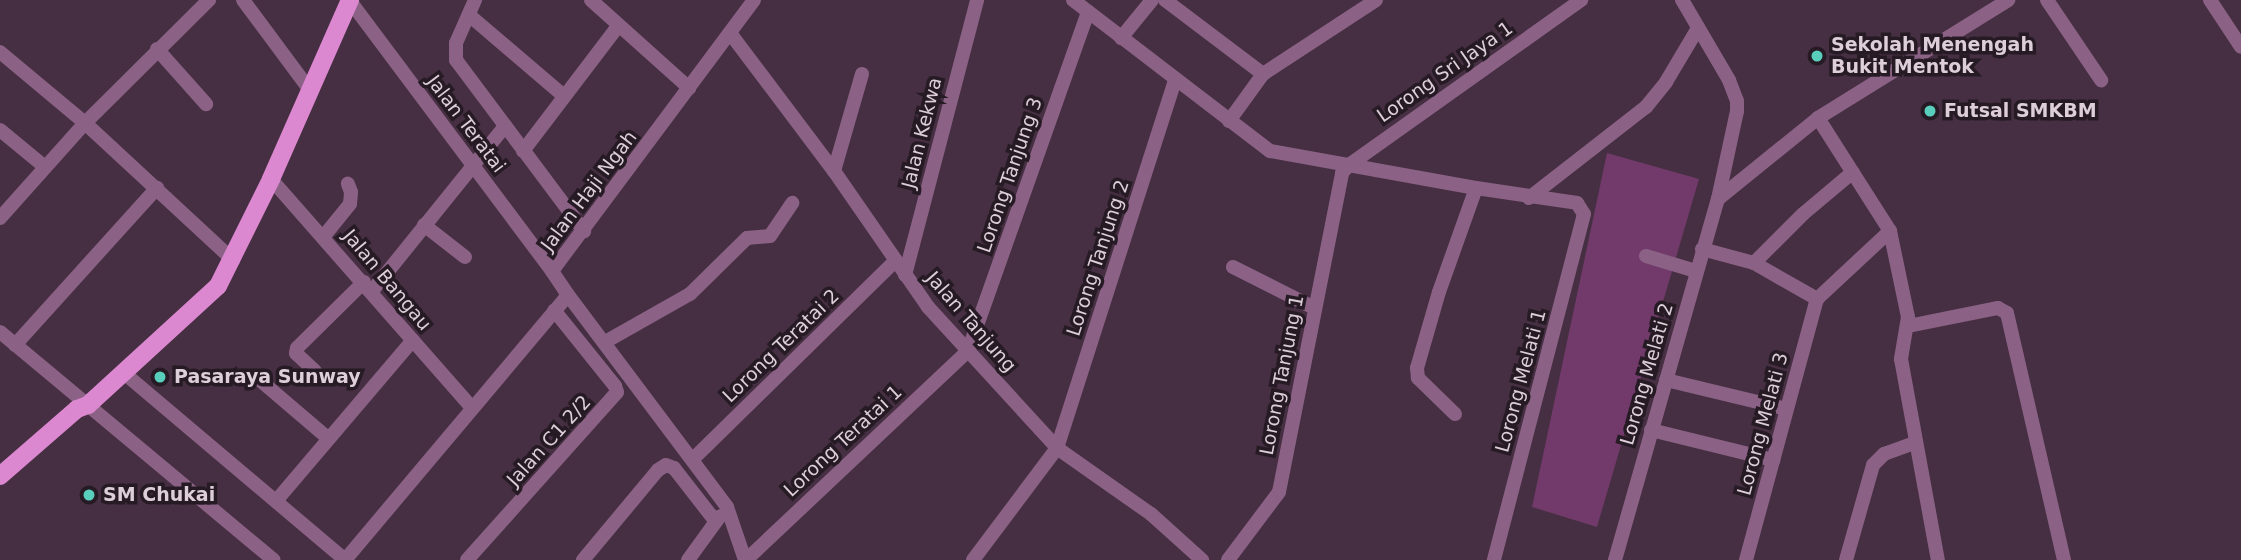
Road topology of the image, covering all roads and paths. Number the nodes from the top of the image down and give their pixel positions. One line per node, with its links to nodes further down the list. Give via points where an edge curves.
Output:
1 (209, 0): 24 (street)
2 (243, 0): 31 (street)
3 (350, 0): 31 (main road); 40 (street, Jalan Teratai)
4 (475, 0): 18 (street)
5 (591, 0): 19 (street)
6 (754, 0): 21 (street, Jalan Haji Ngah)
7 (977, 0): 67 (street, Jalan Kekwa)
8 (1073, 0): 17 (street)
9 (1152, 0): 22 (street)
10 (1164, 0): 27 (street)
11 (1376, 0): 27 (street)
12 (1581, 0): 41 (street, Lorong Sri Jaya 1)
13 (1682, 0): 20 (street, Lorong Melati 2)
14 (2008, 0): 34 (street)
15 (2047, 0): 28 (street)
16 (2210, 0): 23 (street)
17 (1088, 12): 22 (street); 78 (street, Lorong Tanjung 3)
18 (469, 15): 32 (street); 37 (street, via 456,43 456,60)
19 (619, 25): 30 (street); 32 (street)
20 (1698, 28): 50 (street, via 1646,107); 51 (street, Lorong Melati 2, via 1737,101)
21 (730, 33): 30 (street, Jalan Haji Ngah); 43 (street, Jalan Tanjung)
22 (1121, 38): 29 (street)
23 (2241, 47)
24 (157, 49): 33 (street); 36 (street)
25 (0, 52): 36 (street)
26 (862, 74): 43 (street)
27 (1264, 74): 35 (street)
28 (2101, 80)
29 (1175, 81): 35 (street); 90 (street, Lorong Tanjung 2)
30 (689, 88): 55 (street, Jalan Haji Ngah)
31 (309, 89): 45 (main road)
32 (564, 96): 39 (street)
33 (206, 104)
34 (1818, 118): 44 (street); 51 (street)
35 (1229, 121): 41 (street, via 1278,154)
36 (85, 124): 42 (street); 48 (street)
37 (505, 126): 39 (street); 40 (street)
38 (0, 130): 42 (street)
39 (523, 151): 55 (street)
40 (472, 164): 54 (street); 65 (street, Jalan Teratai)
41 (1349, 164): 46 (street, Lorong Sri Jaya 1); 49 (street)
42 (45, 167): 53 (street)
43 (834, 171): 62 (street, Jalan Tanjung)
44 (1853, 172): 56 (street); 63 (street)
45 (271, 178): 57 (street, Jalan Bangau); 61 (main road)
46 (1338, 181): 71 (street, Lorong Tanjung 1)
47 (348, 184): 57 (street, via 350,204)
48 (157, 188): 61 (street); 77 (street)
49 (1476, 188): 50 (street); 86 (street, via 1417,368 1418,378)
50 (1529, 198): 107 (street, Lorong Melati 1, via 1577,203 1583,211)
51 (1718, 199): 58 (street, Lorong Melati 2)
52 (792, 203): 76 (street, via 770,236 747,238 690,294)
53 (0, 218)
54 (424, 225): 60 (street); 68 (street)
55 (584, 230): 65 (street, Jalan Haji Ngah)
56 (1890, 231): 70 (street); 73 (street)
57 (324, 236): 68 (street, Jalan Bangau)
58 (1702, 249): 63 (street); 66 (street, Lorong Melati 2)
59 (1646, 256): 66 (street)
60 (465, 257)
61 (233, 260): 80 (main road, via 209,296)
62 (896, 260): 67 (street, Jalan Tanjung); 91 (street, Lorong Teratai 2)
63 (1754, 262): 70 (street)
64 (1233, 267): 71 (street)
65 (552, 271): 69 (street, Jalan Haji Ngah)
66 (1696, 271): 81 (street, Lorong Melati 2)
67 (905, 275): 78 (street, Jalan Tanjung)
68 (368, 287): 75 (street, Jalan Bangau); 79 (street, via 297,348 296,354)
69 (568, 295): 72 (street); 76 (street)
70 (1818, 299): 85 (street, Lorong Melati 3)
71 (1314, 308): 106 (street, Lorong Tanjung 1, via 1279,492)
72 (554, 310): 84 (street); 100 (street, Jalan C1 2/2, via 617,392)
73 (1908, 326): 89 (street, via 1901,359); 112 (street, via 1998,308 2007,313)
74 (0, 332): 77 (street)
75 (413, 340): 84 (street, Jalan Bangau); 88 (street)
76 (605, 342): 91 (street)
77 (15, 345): 83 (street)
78 (968, 351): 90 (street, Jalan Tanjung); 103 (street, Lorong Teratai 1)
79 (315, 371)
80 (124, 373): 83 (main road); 95 (street)
81 (1666, 380): 85 (street); 87 (street, Lorong Melati 2)
82 (261, 381): 88 (street)
83 (88, 405): 93 (main road, via 77,409); 94 (main road, via 84,416); 98 (street)
84 (471, 407): 99 (street)
85 (1787, 409): 92 (street, Lorong Melati 3)
86 (1455, 414)
87 (1651, 430): 92 (street); 108 (street, Lorong Melati 2)
88 (328, 439): 95 (street)
89 (1915, 443): 110 (street, via 1884,454 1873,465); 111 (street)
90 (1057, 448): 104 (street, Lorong Tanjung 2); 105 (street, Jalan Tanjung, via 1150,513)
91 (693, 459): 96 (street)
92 (1773, 460): 109 (street, Lorong Melati 3)
93 (0, 476)
94 (0, 490)
95 (276, 501): 99 (street)
96 (727, 507): 97 (street); 103 (street)
97 (716, 522): 101 (street, via 674,468 666,465); 102 (street)
98 (274, 560)
99 (345, 560)
100 (467, 560)
101 (583, 560)
102 (688, 560)
103 (746, 560)
104 (973, 560)
105 (1202, 560)
106 (1228, 560)
107 (1494, 560)
108 (1615, 560)
109 (1746, 560)
110 (1846, 560)
111 (1938, 560)
112 (2064, 560)

